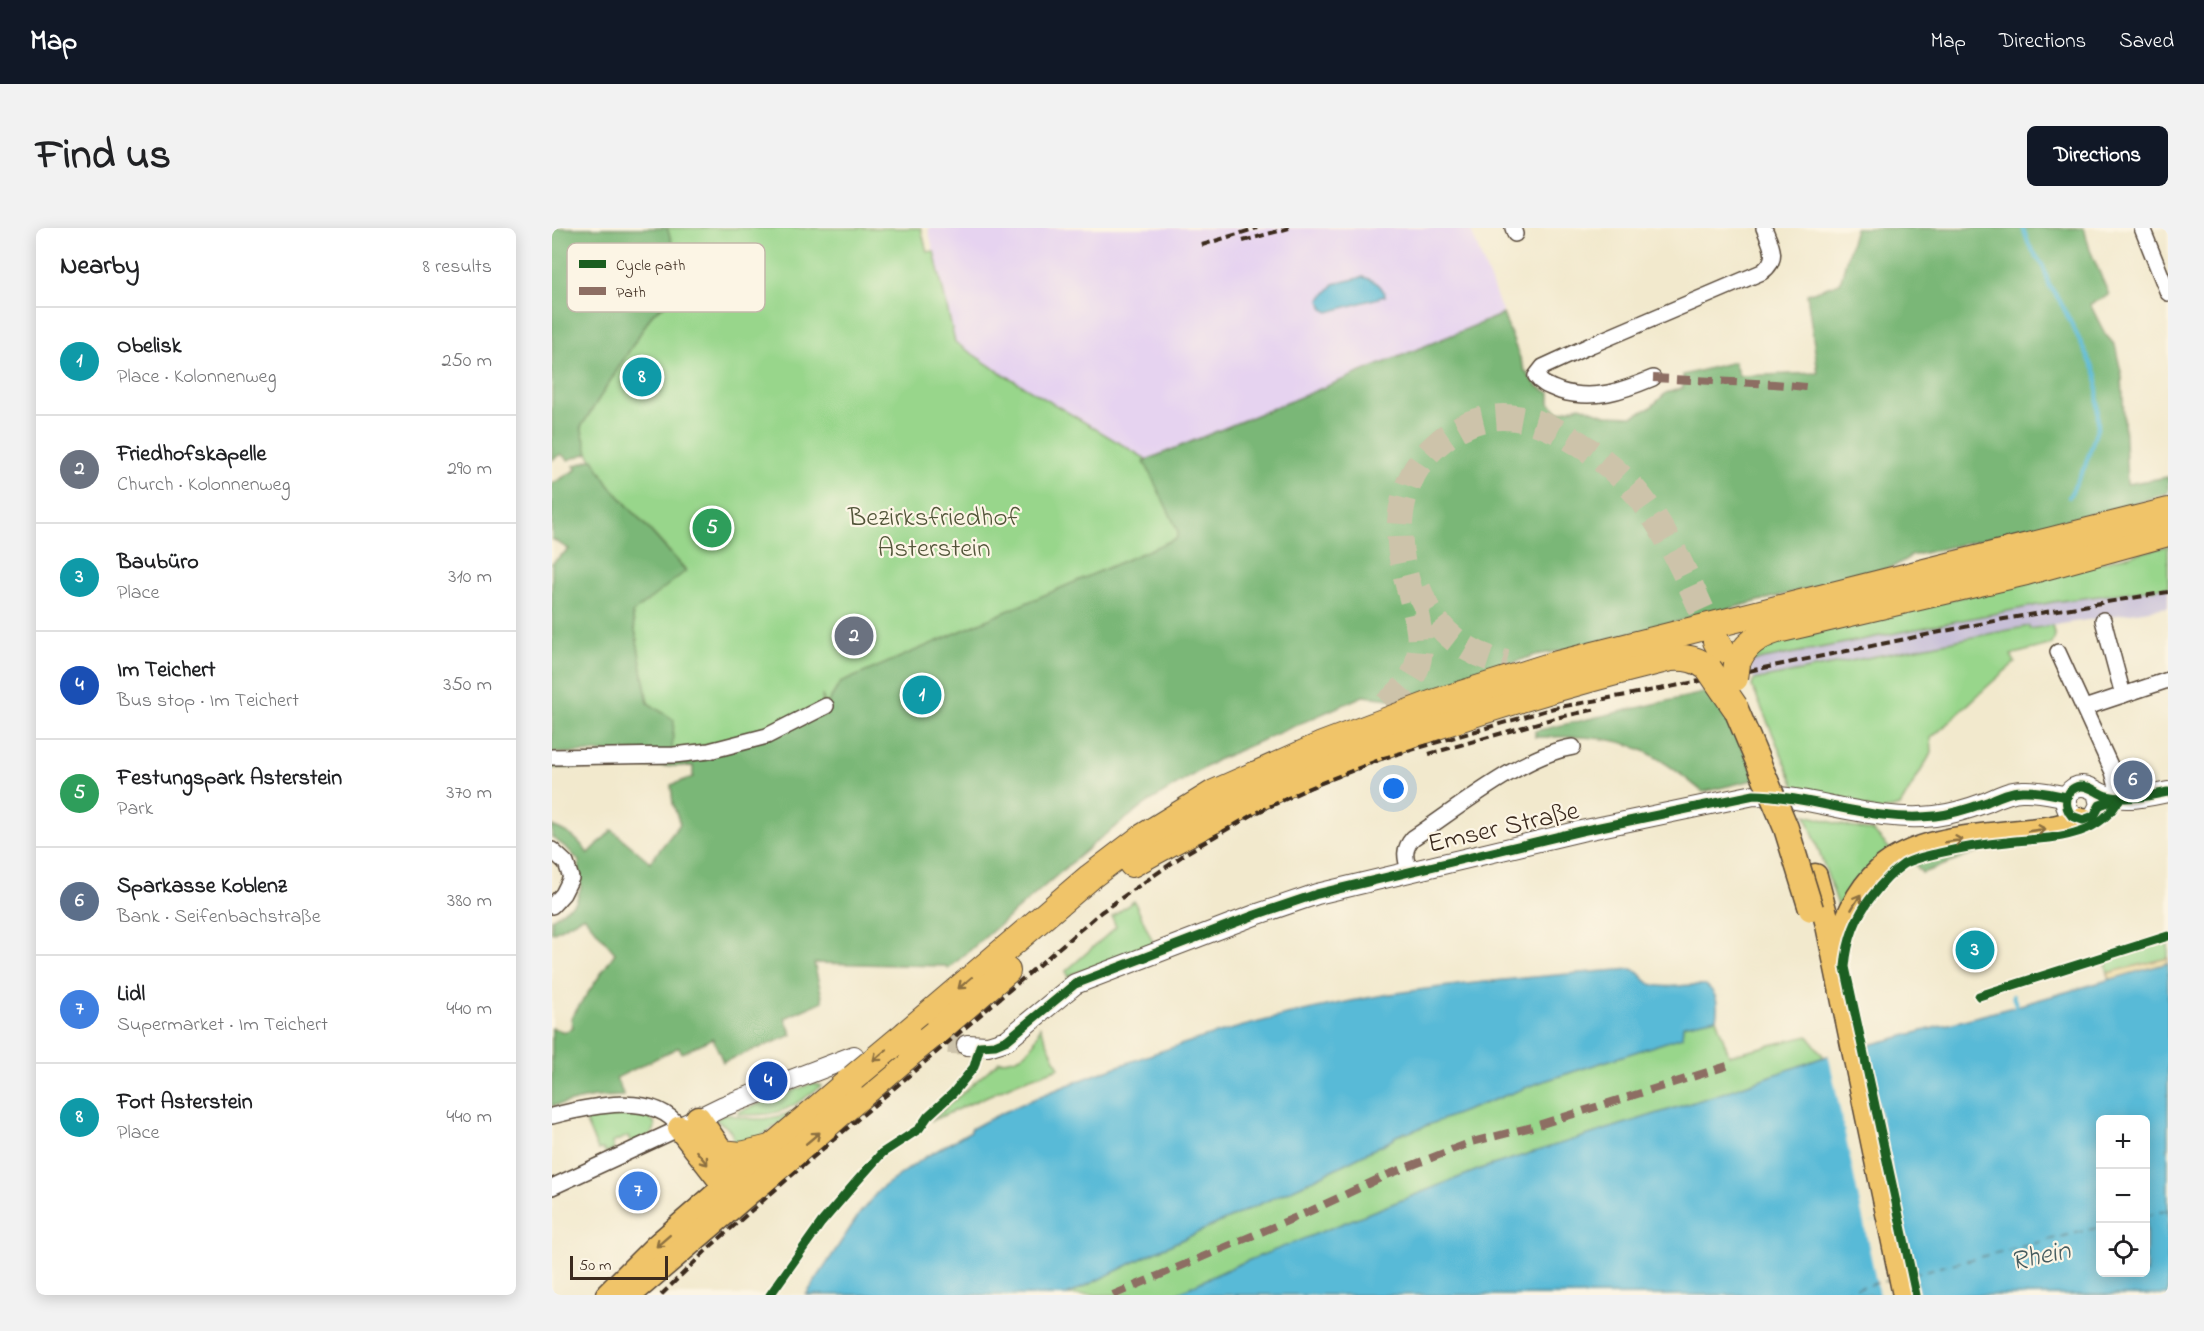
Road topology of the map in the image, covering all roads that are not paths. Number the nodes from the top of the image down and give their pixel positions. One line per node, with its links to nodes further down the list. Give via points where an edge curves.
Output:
1 (1764, 228): 4 (street, via 1773,259 1762,272 1591,345 1543,368 1536,376 1548,386 1583,395 1619,392)
2 (2142, 228): 3 (street)
3 (2168, 293)
4 (1653, 378)
5 (2168, 511): 12 (highway)
6 (2168, 521): 27 (highway, via 1601,662 1496,694 1341,748 1243,791 1181,826)
7 (2168, 533): 10 (highway, via 2026,572 1777,630)
8 (2103, 620): 14 (street)
9 (2058, 652): 18 (street)
10 (1721, 661): 17 (highway, bridge); 27 (highway, via 1671,658 1545,691 1436,726 1289,783); 30 (main road, via 1785,791 1815,876)
11 (1507, 663): 12 (highway)
12 (1553, 665): 19 (highway, via 1436,702)
13 (2168, 680): 14 (street)
14 (2122, 695): 18 (street)
15 (1386, 705): 19 (highway)
16 (826, 706): 21 (street, via 767,736 709,751)
17 (1735, 706): 31 (main road, bridge, via 1786,828)
18 (2084, 708): 24 (street, via 2113,772)
19 (1322, 745): 32 (highway, one-way to 32, via 1230,785 1150,832 1090,877)
20 (1573, 747): 28 (street, via 1524,765 1413,838 1405,852)
21 (552, 757)
22 (2168, 792): 24 (street, Emser Straße)
23 (2067, 797): 25 (street, via 2069,812 2077,819); 25 (street, Emser Straße, via 2082,786 2092,788); 28 (street, Emser Straße, via 2020,790 1938,816 1902,818 1780,796 1754,795)
24 (2120, 798): 25 (street, Emser Straße)
25 (2093, 806): 30 (main road, one-way to 25, via 1857,900 1881,870 1907,854 1941,843 2054,828)
26 (552, 850): 29 (street, via 566,862 571,878)
27 (1132, 864): 32 (highway, bridge, via 935,1033)
28 (1409, 871): 33 (street, Emser Straße, via 1307,898 1075,984 1007,1040 988,1046)
29 (552, 906)
30 (1834, 956): 31 (main road)
31 (1837, 999): 43 (main road); 44 (main road)
32 (910, 1042): 34 (highway, one-way to 34, bridge); 40 (highway, one-way to 32)
33 (967, 1045)
34 (854, 1067): 36 (street, via 724,1106); 37 (highway)
35 (552, 1116): 36 (street, via 618,1103 665,1113)
36 (689, 1123): 38 (main road); 39 (street); 40 (main road, one-way to 40)
37 (771, 1148): 38 (highway, via 741,1155); 40 (highway)
38 (722, 1153): 40 (main road)
39 (552, 1187)
40 (736, 1192): 41 (main road, one-way to 41, via 657,1246); 42 (main road)
41 (608, 1295)
42 (630, 1295)
43 (1894, 1295)
44 (1905, 1295)

